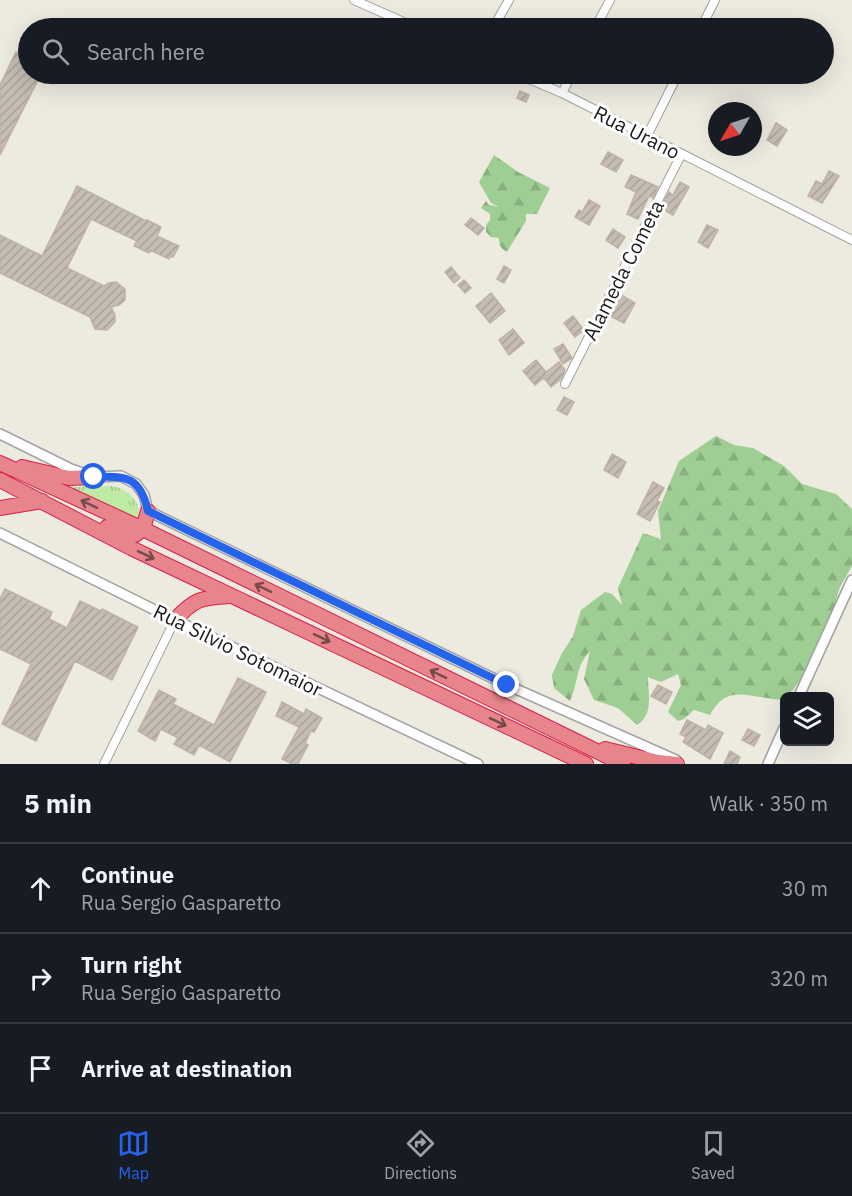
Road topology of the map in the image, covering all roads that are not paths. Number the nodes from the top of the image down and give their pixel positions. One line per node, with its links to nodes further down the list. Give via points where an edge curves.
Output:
1 (354, 0): 5 (street)
2 (509, 0): 6 (street)
3 (610, 0): 7 (street)
4 (715, 0): 8 (street)
5 (394, 18)
6 (499, 18)
7 (600, 18)
8 (705, 18)
9 (541, 84): 12 (street, Rua Urano)
10 (567, 84): 12 (street)
11 (673, 84): 13 (street)
12 (562, 93): 13 (street, Rua Urano)
13 (647, 136): 14 (street, Rua Urano)
14 (681, 155): 15 (street, Rua Urano); 16 (street, Alameda Cometa)
15 (852, 240)
16 (565, 384)
17 (0, 434): 19 (street)
18 (0, 463): 19 (highway, via 69,478); 24 (highway, one-way to 18)
19 (94, 477): 23 (street, via 121,476 136,484)
20 (0, 480): 21 (highway)
21 (40, 500): 22 (highway); 24 (highway, via 119,532 135,535); 27 (highway, one-way to 27)
22 (0, 508)
23 (148, 511): 24 (highway); 37 (street, via 507,685)
24 (143, 529): 31 (highway, one-way to 24)
25 (0, 532): 28 (street, Rua Silvio Sotomaior)
26 (851, 585): 29 (street)
27 (232, 596): 28 (highway, via 207,597 190,604); 34 (highway, one-way to 34)
28 (175, 620): 32 (street); 33 (street, Rua Silvio Sotomaior)
29 (801, 692)
30 (780, 737): 38 (street)
31 (580, 744): 35 (highway); 36 (highway)
32 (104, 764)
33 (478, 764)
34 (586, 764)
35 (623, 764)
36 (677, 764)
37 (683, 764)
38 (768, 764)

